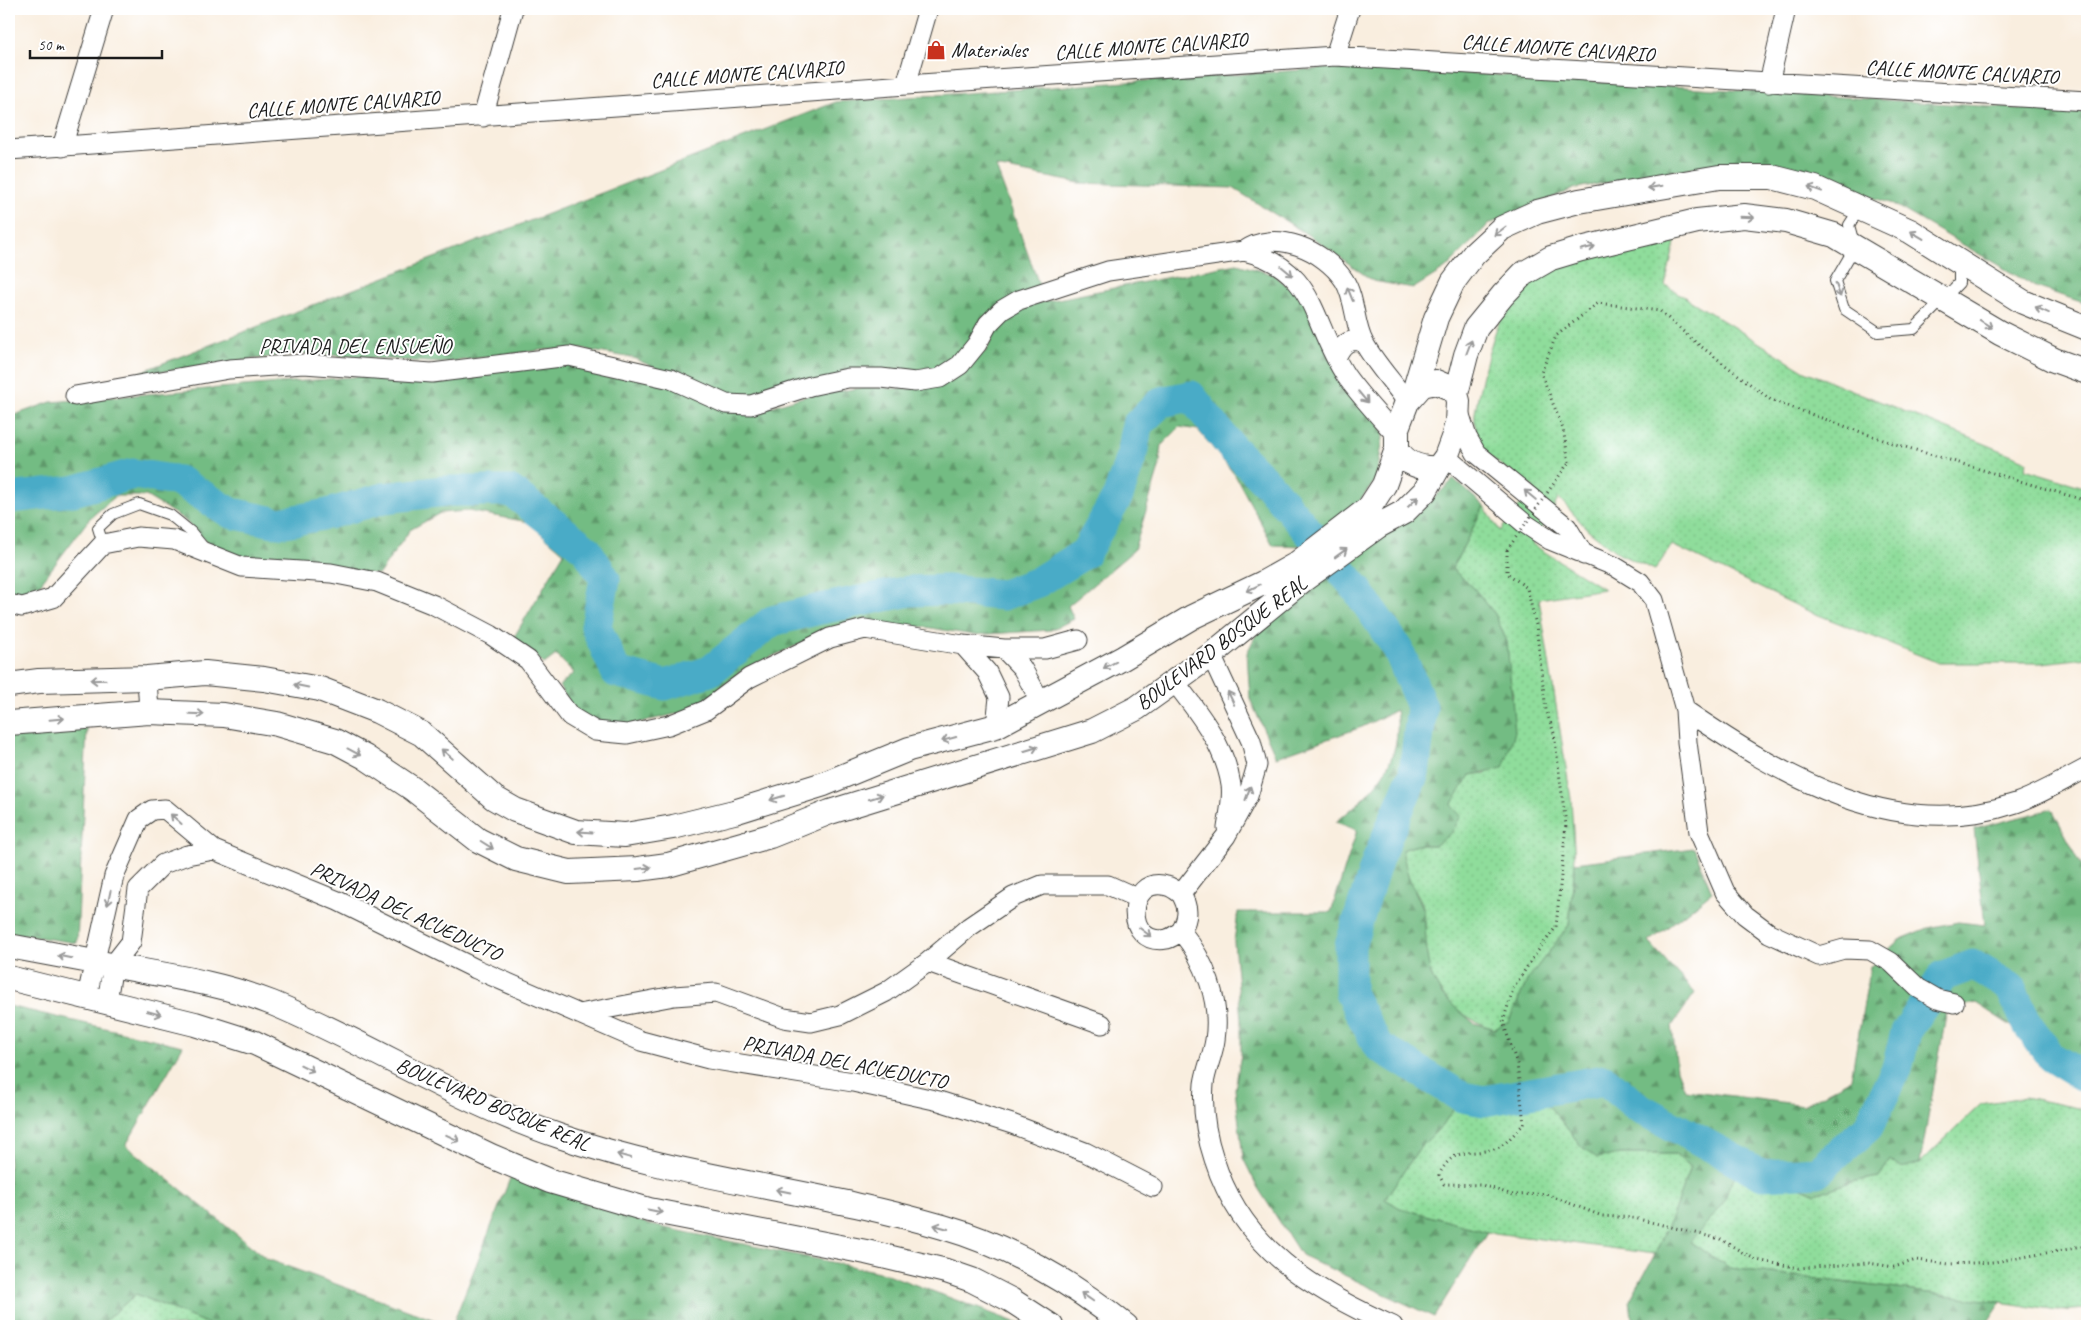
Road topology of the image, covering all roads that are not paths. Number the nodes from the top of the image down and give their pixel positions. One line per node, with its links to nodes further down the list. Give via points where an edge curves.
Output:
1 (104, 9): 11 (street)
2 (514, 9): 10 (street)
3 (928, 9): 8 (street)
4 (1350, 9): 6 (street)
5 (1786, 9): 7 (street)
6 (1335, 56): 7 (street, CALLE MONTE CALVARIO); 8 (street, CALLE MONTE CALVARIO)
7 (1770, 83): 9 (street, CALLE MONTE CALVARIO)
8 (906, 85): 10 (street, CALLE MONTE CALVARIO)
9 (2087, 101)
10 (483, 117): 11 (street, CALLE MONTE CALVARIO)
11 (62, 147): 12 (street, CALLE MONTE CALVARIO)
12 (9, 150)
13 (1860, 208): 14 (lane, via 1849,225); 16 (street, one-way to 13, via 1910,231); 23 (street, one-way to 23, via 1815,188 1772,177 1728,177 1643,189 1537,212 1502,228 1474,254 1453,282 1436,318)
14 (1855, 247): 17 (street); 17 (lane, one-way to 17, via 1835,281 1844,309 1878,332 1914,329); 24 (street, one-way to 14, via 1466,355 1476,328 1523,274 1551,258 1697,221 1744,216 1786,220 1834,235)
15 (1244, 251): 19 (street, PRIVADA DEL ENSUEÑO, one-way to 15, via 1355,307 1344,281 1317,254 1298,245 1276,242 1253,244); 20 (street, PRIVADA DEL ENSUEÑO, one-way to 20, via 1261,255 1292,274 1306,291); 22 (street, PRIVADA DEL ENSUEÑO, via 1108,271 1018,300 988,324 960,365 940,378 915,382 848,378 751,405 726,404 671,378 569,356 432,373 304,364 229,369)
16 (1959, 260): 17 (lane, via 1959,283); 18 (street, one-way to 16, via 2024,302)
17 (1945, 299): 21 (street, one-way to 21, via 2000,333)
18 (2087, 328)
19 (1363, 341): 20 (street, via 1352,340 1341,346); 23 (street, PRIVADA DEL ENSUEÑO)
20 (1336, 358): 25 (street, PRIVADA DEL ENSUEÑO, one-way to 25)
21 (2087, 372)
22 (75, 396)
23 (1411, 397): 24 (street, via 1422,385 1436,382 1443,383); 25 (street)
24 (1457, 401): 26 (street, via 1457,423); 29 (street, one-way to 24, via 1567,527 1476,453 1467,436)
25 (1397, 442): 26 (street, via 1405,459 1418,466); 27 (street, BOULEVARD BOSQUE REAL)
26 (1442, 463): 27 (street, BOULEVARD BOSQUE REAL, one-way to 26, via 1404,512 1425,491); 29 (street, via 1524,524)
27 (1374, 517): 31 (street, BOULEVARD BOSQUE REAL)
28 (103, 544): 30 (street, via 138,537 174,540); 30 (lane, via 98,528 113,514 139,504 170,515 191,532); 32 (street, via 53,598 22,606)
29 (1584, 555): 41 (street, via 1621,570 1640,582 1654,600)
30 (211, 557): 34 (street, via 242,567 331,573 377,582 434,605 491,635 528,660 570,716 596,731 627,734 669,725 706,710 750,678 830,638 865,629)
31 (1299, 573): 36 (street, BOULEVARD BOSQUE REAL); 40 (street, BOULEVARD BOSQUE REAL, one-way to 40, via 1192,617)
32 (9, 604)
33 (1078, 640): 35 (street, via 1044,649)
34 (963, 645): 35 (street); 45 (street, via 987,672 999,697)
35 (1004, 649): 40 (street, via 1022,668)
36 (1211, 655): 38 (street, BOULEVARD BOSQUE REAL); 44 (street, one-way to 36)
37 (147, 678): 39 (street, BOULEVARD BOSQUE REAL, one-way to 39); 42 (street); 48 (street, BOULEVARD BOSQUE REAL, one-way to 37, via 673,827 625,836 576,832 515,810 494,798 422,734 377,711 320,689 205,673)
38 (1174, 681): 46 (street, via 1206,722); 49 (street, BOULEVARD BOSQUE REAL, one-way to 38, via 1092,731 1137,708)
39 (9, 685)
40 (1041, 702): 45 (street, BOULEVARD BOSQUE REAL)
41 (1686, 710): 47 (street, via 1731,741 1825,792 1891,811 1976,812 2016,803); 62 (street, via 1687,742 1700,832 1725,892 1745,915 1769,933 1819,956 1844,949 1870,950 1891,962 1918,988)
42 (149, 712): 43 (street, BOULEVARD BOSQUE REAL, one-way to 42); 49 (street, BOULEVARD BOSQUE REAL, one-way to 49, via 224,715 277,724 334,741 390,773 490,847 516,859 569,872 668,865 770,836)
43 (9, 723)
44 (1243, 724): 46 (street); 50 (street, one-way to 44, via 1248,796 1257,765)
45 (996, 726): 48 (street, BOULEVARD BOSQUE REAL, one-way to 48, via 909,749)
46 (1214, 740): 50 (street, via 1231,786)
47 (2087, 768)
48 (824, 784): 49 (street)
49 (830, 812)
50 (1226, 836): 54 (street)
51 (214, 850): 52 (street, PRIVADA DEL ACUEDUCTO, one-way to 52, via 165,809 152,810 139,819); 53 (street, via 163,864); 63 (street, PRIVADA DEL ACUEDUCTO, via 338,901 476,969)
52 (114, 876): 53 (street); 59 (street, PRIVADA DEL ACUEDUCTO, one-way to 59)
53 (138, 889): 59 (street, PRIVADA DEL ACUEDUCTO, via 131,942)
54 (1181, 894): 55 (street, via 1166,886 1158,886 1150,887); 56 (street, via 1187,906 1187,919)
55 (1137, 898): 56 (street, one-way to 56, via 1133,913 1138,928 1151,938 1167,939); 58 (street, PRIVADA DEL ACUEDUCTO, via 1108,885 1042,885 1013,897 969,927)
56 (1180, 931): 68 (street, via 1197,952 1214,994 1216,1038 1204,1084 1206,1134 1222,1184 1253,1234 1292,1271 1341,1302)
57 (9, 946): 59 (street, BOULEVARD BOSQUE REAL, one-way to 57)
58 (928, 962): 63 (street, PRIVADA DEL ACUEDUCTO, via 886,992 840,1015 811,1022 784,1018 716,993 674,996); 64 (street)
59 (104, 964): 61 (street, PRIVADA DEL ACUEDUCTO); 66 (street, BOULEVARD BOSQUE REAL, one-way to 59, via 1044,1270 945,1228 659,1165 590,1146 555,1135 439,1086 270,1002 225,988)
60 (9, 978): 61 (street, BOULEVARD BOSQUE REAL)
61 (97, 999): 67 (street, BOULEVARD BOSQUE REAL, one-way to 67, via 255,1043 491,1156 550,1180 649,1210 866,1252 946,1271 1011,1300)
62 (1946, 1001)
63 (579, 1014): 65 (street, PRIVADA DEL ACUEDUCTO, via 641,1041 710,1060 853,1082 939,1101 1085,1152)
64 (1102, 1024)
65 (1153, 1187)
66 (1117, 1323)
67 (1052, 1326)
68 (1393, 1326)

